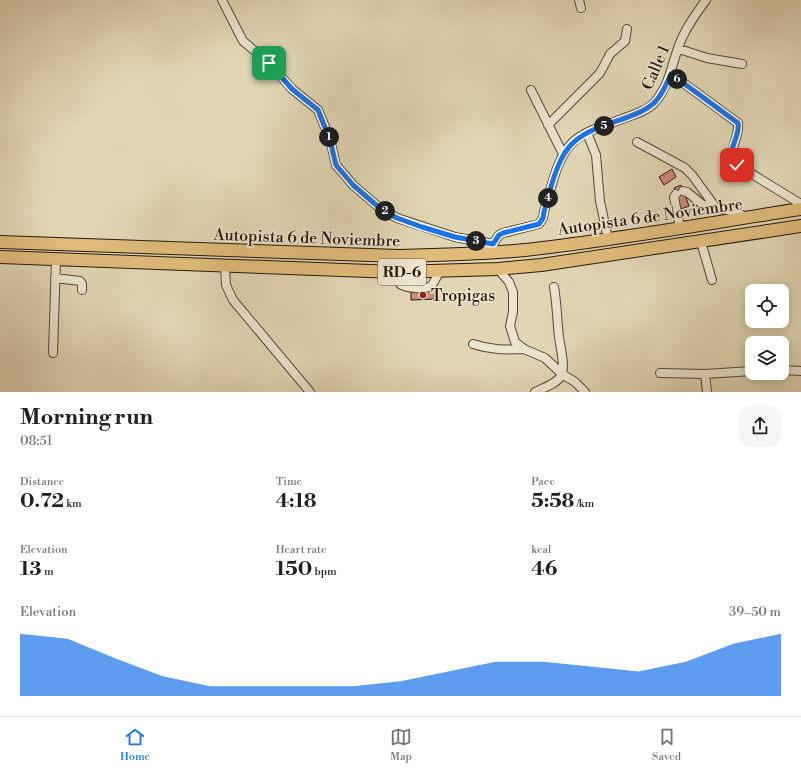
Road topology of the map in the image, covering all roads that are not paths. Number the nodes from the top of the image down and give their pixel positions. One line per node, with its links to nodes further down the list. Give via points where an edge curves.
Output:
1 (222, 0): 21 (street, via 243,41 269,63 292,89 318,110 330,140 336,165 353,185 382,210 397,218)
2 (706, 0): 4 (street, Calle 1, via 683,36)
3 (627, 29): 8 (street, via 625,40 610,54 600,73)
4 (679, 49): 5 (street, via 707,58); 6 (street, Calle 1)
5 (742, 64)
6 (671, 74): 9 (street, Calle 1, via 654,104 638,113); 12 (street, via 738,123 732,160)
7 (531, 90): 8 (street)
8 (548, 125): 11 (street)
9 (586, 133): 11 (street, Calle 1, via 573,142); 18 (street, via 596,155 600,201)
10 (637, 142): 13 (street, via 685,168)
11 (564, 154): 21 (street, Calle 1, via 539,224 499,235)
12 (801, 204)
13 (716, 208): 15 (street); 17 (street, via 700,204 687,192 680,192 674,197)
14 (801, 209): 15 (highway, Autopista 6 de Noviembre / RD-6)
15 (747, 217): 17 (highway, Autopista 6 de Noviembre / RD-6)
16 (801, 226): 20 (highway, Autopista 6 de Noviembre / RD-6)
17 (680, 228): 18 (highway, Autopista 6 de Noviembre / RD-6)
18 (608, 239): 21 (highway, Autopista 6 de Noviembre / RD-6, via 531,249)
19 (0, 242): 21 (highway, Autopista 6 de Noviembre / RD-6, via 398,256)
20 (701, 242): 25 (highway, Autopista 6 de Noviembre / RD-6); 27 (street)
21 (494, 248)
22 (0, 257): 23 (highway, Autopista 6 de Noviembre / RD-6)
23 (56, 259): 24 (highway, Autopista 6 de Noviembre / RD-6); 26 (street)
24 (225, 266): 25 (highway, Autopista 6 de Noviembre / RD-6, via 396,272); 39 (street, via 226,285 233,300)
25 (498, 269): 31 (street, via 509,282 513,292 510,326 515,342)
26 (55, 278): 29 (street, via 80,281); 32 (street)
27 (712, 280)
28 (554, 287): 37 (street)
29 (82, 290)
30 (473, 344): 31 (street, via 487,349)
31 (524, 348): 37 (street, via 545,358)
32 (53, 353)
33 (789, 370): 35 (street)
34 (745, 371): 38 (street)
35 (801, 371)
36 (660, 373): 38 (street)
37 (562, 374): 40 (street, via 559,379); 41 (street)
38 (705, 374): 42 (street)
39 (309, 392)
40 (535, 392)
41 (585, 392)
42 (707, 392)

